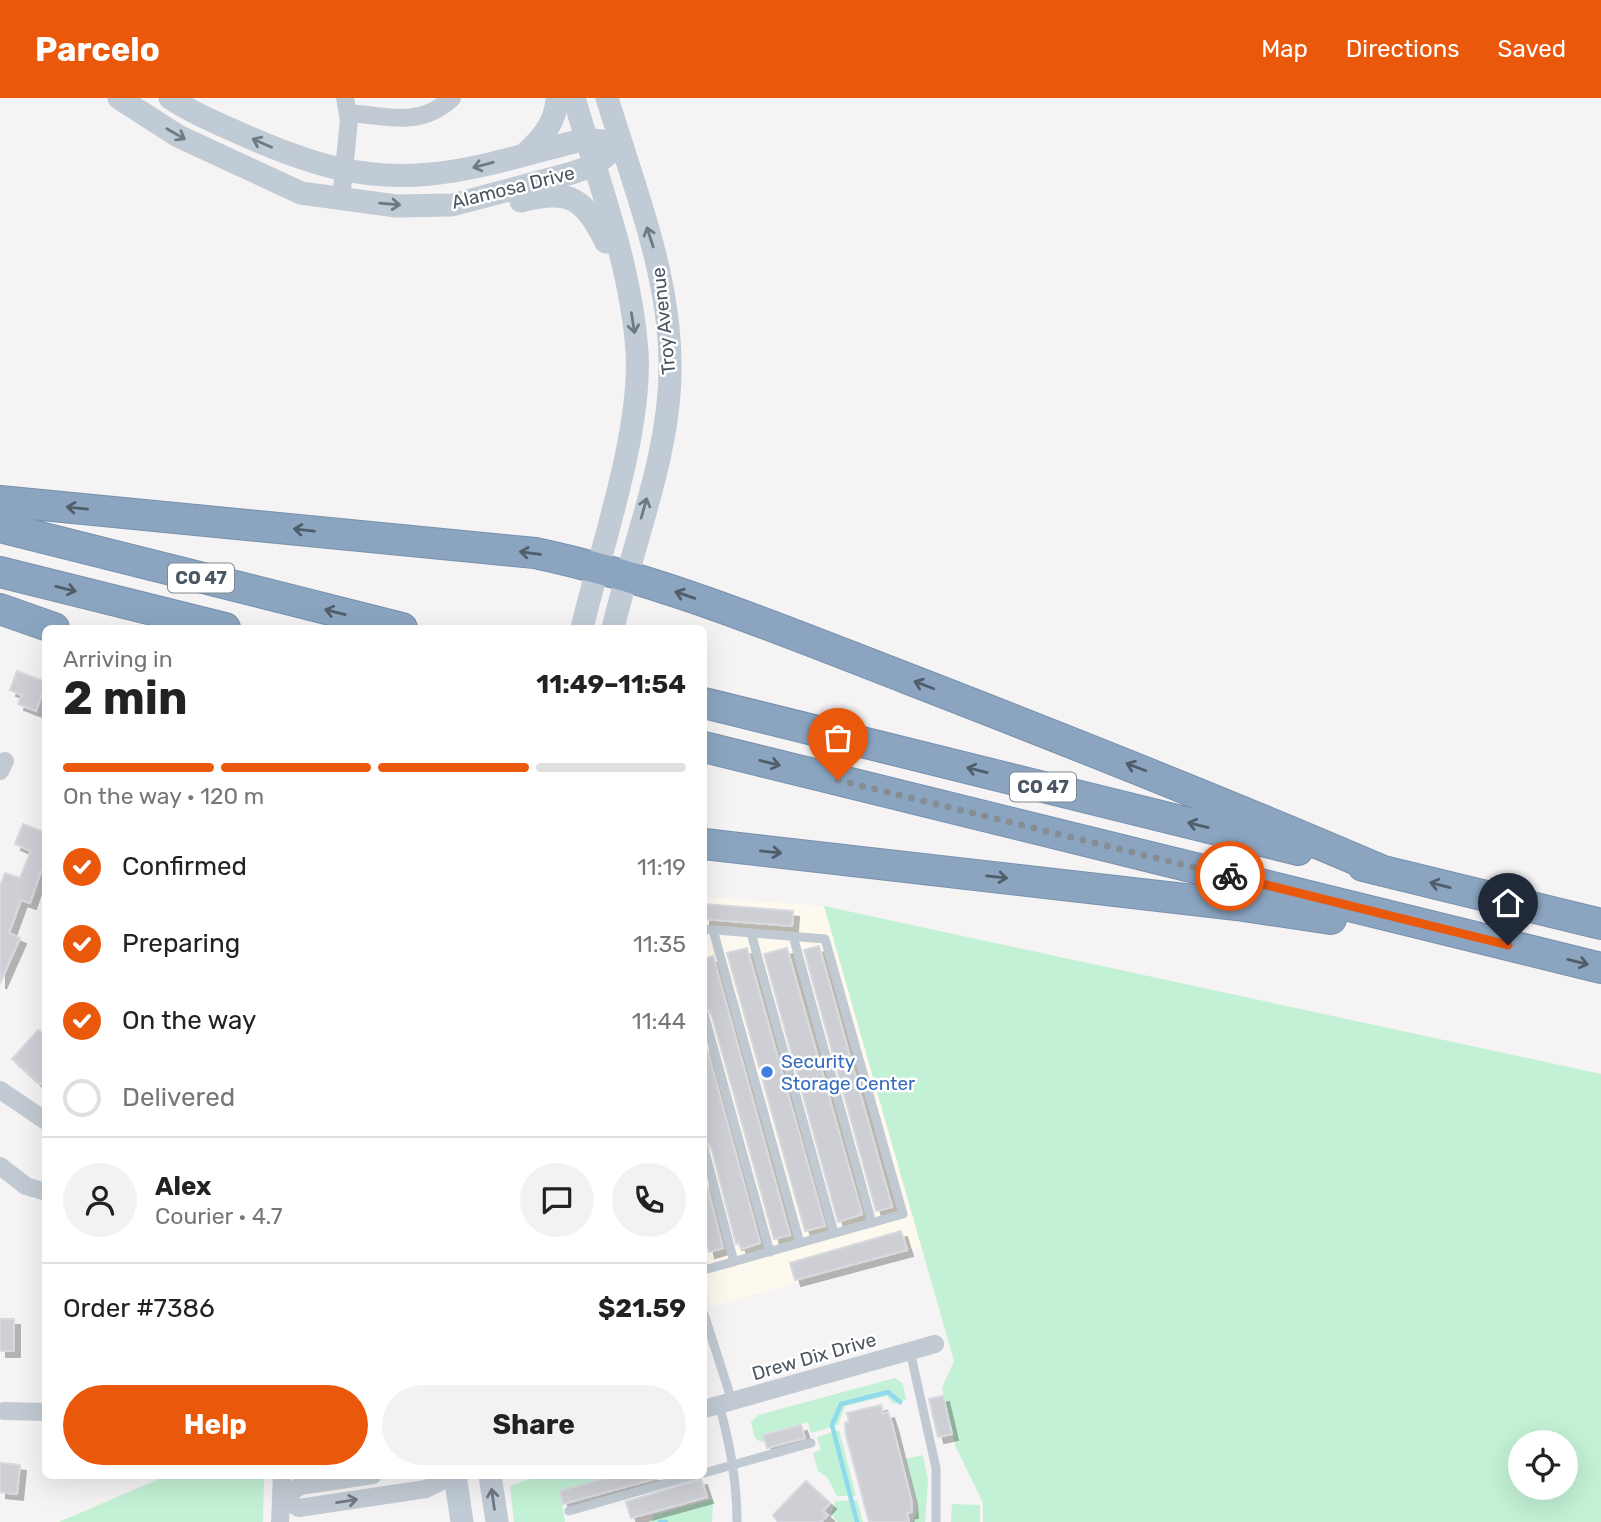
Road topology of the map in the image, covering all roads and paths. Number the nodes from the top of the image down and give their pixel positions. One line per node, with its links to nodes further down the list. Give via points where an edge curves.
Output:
1 (119, 98): 13 (main road, Alamosa Drive, one-way to 13, via 178,136 301,193)
2 (170, 98): 12 (main road, Alamosa Drive, one-way to 2, via 303,161 191,112)
3 (452, 98): 7 (street, via 418,118)
4 (557, 98): 10 (main road, via 545,135)
5 (574, 98): 8 (main road, Troy Avenue)
6 (607, 98): 9 (main road, Troy Avenue)
7 (347, 105): 12 (street)
8 (586, 139): 9 (main road, Alamosa Drive); 10 (main road, Alamosa Drive); 11 (main road, Troy Avenue)
9 (621, 145): 11 (main road, Alamosa Drive); 20 (main road, Troy Avenue, one-way to 9, via 663,440 670,363 655,254)
10 (526, 153): 12 (main road, Alamosa Drive, one-way to 12, via 430,174 385,176)
11 (595, 165): 14 (main road, Alamosa Drive); 15 (main road, Troy Avenue)
12 (345, 171): 13 (street)
13 (341, 199): 14 (main road, Alamosa Drive, one-way to 14, via 396,206)
14 (452, 205): 15 (main road, via 464,214 545,195 565,197 590,211)
15 (626, 281): 18 (main road, Troy Avenue, one-way to 18, via 637,352 635,396)
16 (0, 501): 18 (highway, one-way to 16, via 535,553)
17 (0, 527): 24 (highway, CO 47, one-way to 17)
18 (597, 566): 20 (highway); 25 (main road, Troy Avenue)
19 (0, 572): 23 (highway, CO 47, one-way to 23)
20 (626, 574): 26 (main road, Troy Avenue); 30 (highway, one-way to 20, via 1199,792 744,615)
21 (0, 609): 22 (highway)
22 (45, 625)
23 (213, 625)
24 (390, 625)
25 (583, 625)
26 (614, 625)
27 (707, 704): 30 (highway, CO 47, one-way to 27)
28 (707, 748): 35 (highway, CO 47, one-way to 35)
29 (707, 844): 35 (highway, one-way to 35, via 1237,905)
30 (1383, 871): 31 (highway, CO 47, one-way to 30)
31 (1601, 924)
32 (708, 930): 33 (lane); 45 (lane)
33 (751, 933): 34 (lane); 44 (lane)
34 (793, 936): 43 (lane); 43 (lane, via 825,939 903,1214)
35 (1508, 945): 36 (highway, CO 47, one-way to 36)
36 (1601, 968)
37 (707, 1025): 46 (lane)
38 (0, 1090): 39 (street)
39 (42, 1118)
40 (707, 1159): 47 (lane)
41 (0, 1167): 42 (street, via 26,1186)
42 (42, 1191)
43 (872, 1223): 44 (lane)
44 (834, 1233): 45 (lane)
45 (800, 1243): 46 (lane)
46 (770, 1252): 47 (lane)
47 (734, 1262): 48 (lane)
48 (707, 1269)
49 (707, 1334): 52 (lane)
50 (935, 1344): 51 (street, Drew Dix Drive)
51 (910, 1352): 52 (street, Drew Dix Drive); 70 (lane, via 936,1468)
52 (718, 1405): 56 (lane)
53 (4, 1411): 54 (street)
54 (42, 1412)
55 (811, 1443): 56 (lane)
56 (732, 1465): 57 (lane); 69 (lane)
57 (707, 1472)
58 (282, 1479): 64 (street)
59 (346, 1479): 64 (street, via 300,1486)
60 (447, 1479): 64 (street, one-way to 60, via 299,1508 426,1489)
61 (456, 1479): 67 (main road)
62 (491, 1479): 68 (main road, one-way to 62)
63 (681, 1479): 65 (lane)
64 (281, 1499): 66 (street)
65 (569, 1511)
66 (280, 1522)
67 (462, 1522)
68 (497, 1522)
69 (737, 1522)
70 (936, 1522)

